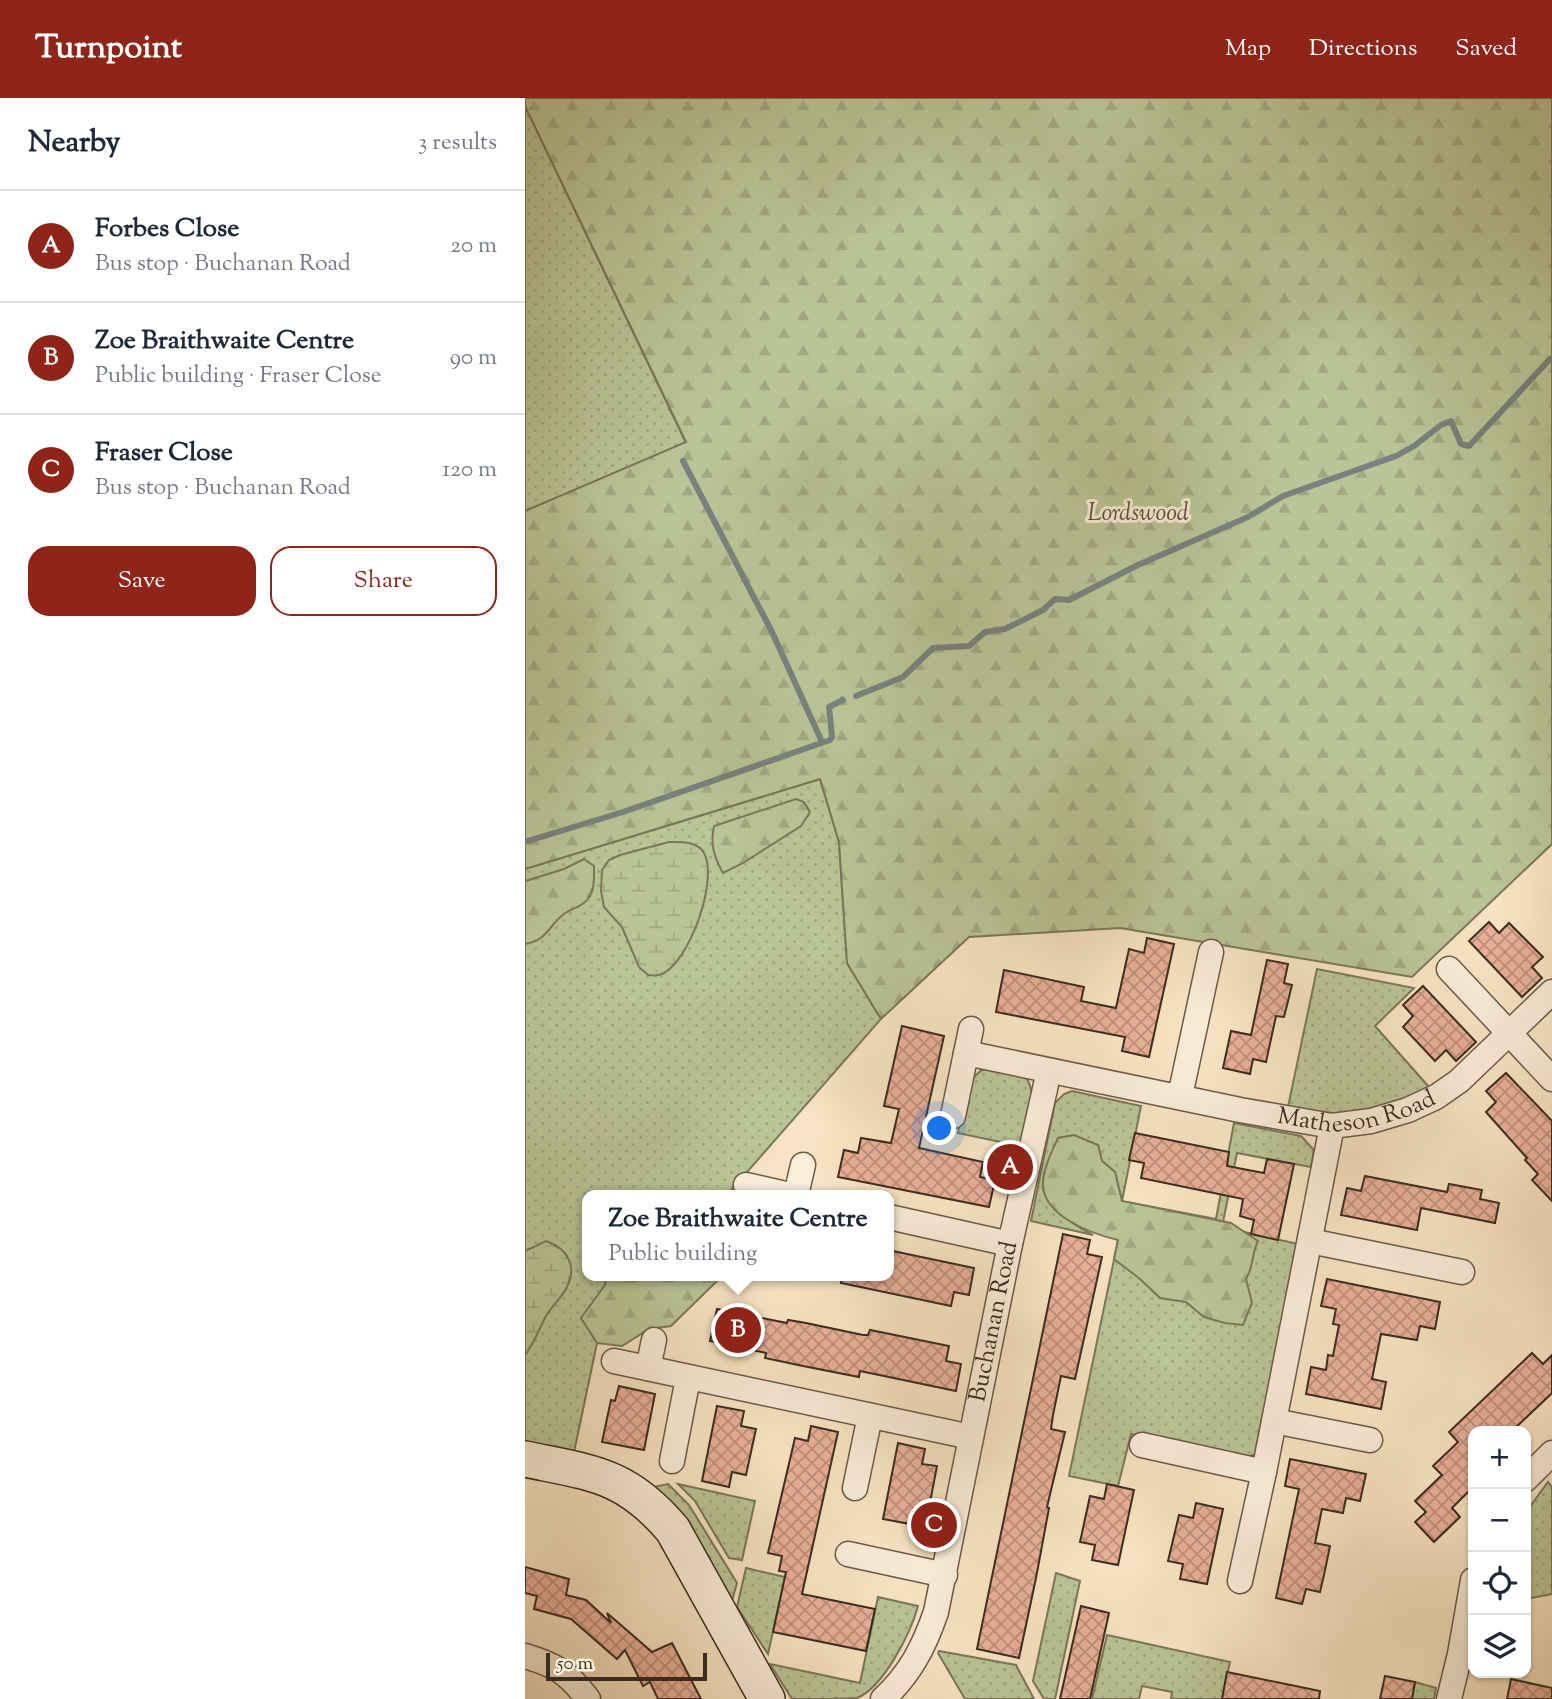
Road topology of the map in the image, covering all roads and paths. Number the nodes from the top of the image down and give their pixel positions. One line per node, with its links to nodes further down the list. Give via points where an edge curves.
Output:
1 (1211, 952): 7 (street)
2 (1449, 970): 4 (street)
3 (1552, 992): 4 (street, Matheson Road)
4 (1509, 1033): 6 (street); 9 (street, Matheson Road, via 1436,1097 1371,1121)
5 (1049, 1071): 7 (street, Matheson Road); 8 (street, Matheson Road, via 968,1041); 16 (street, Buchanan Road)
6 (1552, 1079)
7 (1180, 1096): 9 (street, Matheson Road)
8 (953, 1116)
9 (1332, 1126): 15 (street)
10 (803, 1165): 13 (street)
11 (745, 1185): 12 (street)
12 (768, 1190)
13 (797, 1190)
14 (894, 1218): 16 (street)
15 (1310, 1241): 17 (street); 23 (street)
16 (1010, 1244): 24 (street, Buchanan Road)
17 (1462, 1272)
18 (654, 1340): 20 (street)
19 (614, 1361): 20 (street)
20 (647, 1368): 21 (street)
21 (688, 1378): 22 (street); 29 (street)
22 (870, 1416): 24 (street); 32 (street)
23 (1274, 1421): 25 (street); 30 (street)
24 (971, 1437): 34 (street, Buchanan Road)
25 (1370, 1440)
26 (1142, 1445): 30 (street)
27 (1552, 1452): 31 (street)
28 (525, 1460): 39 (street, via 610,1479 655,1509 673,1530)
29 (672, 1461)
30 (1264, 1472): 35 (street)
31 (1531, 1474)
32 (855, 1488)
33 (848, 1555): 34 (street)
34 (944, 1575): 40 (street, Buchanan Road, via 926,1643 911,1669)
35 (1240, 1581)
36 (1468, 1605): 41 (street)
37 (525, 1656): 38 (street, via 551,1664 575,1681)
38 (588, 1699)
39 (767, 1699)
40 (883, 1699)
41 (1449, 1699)

